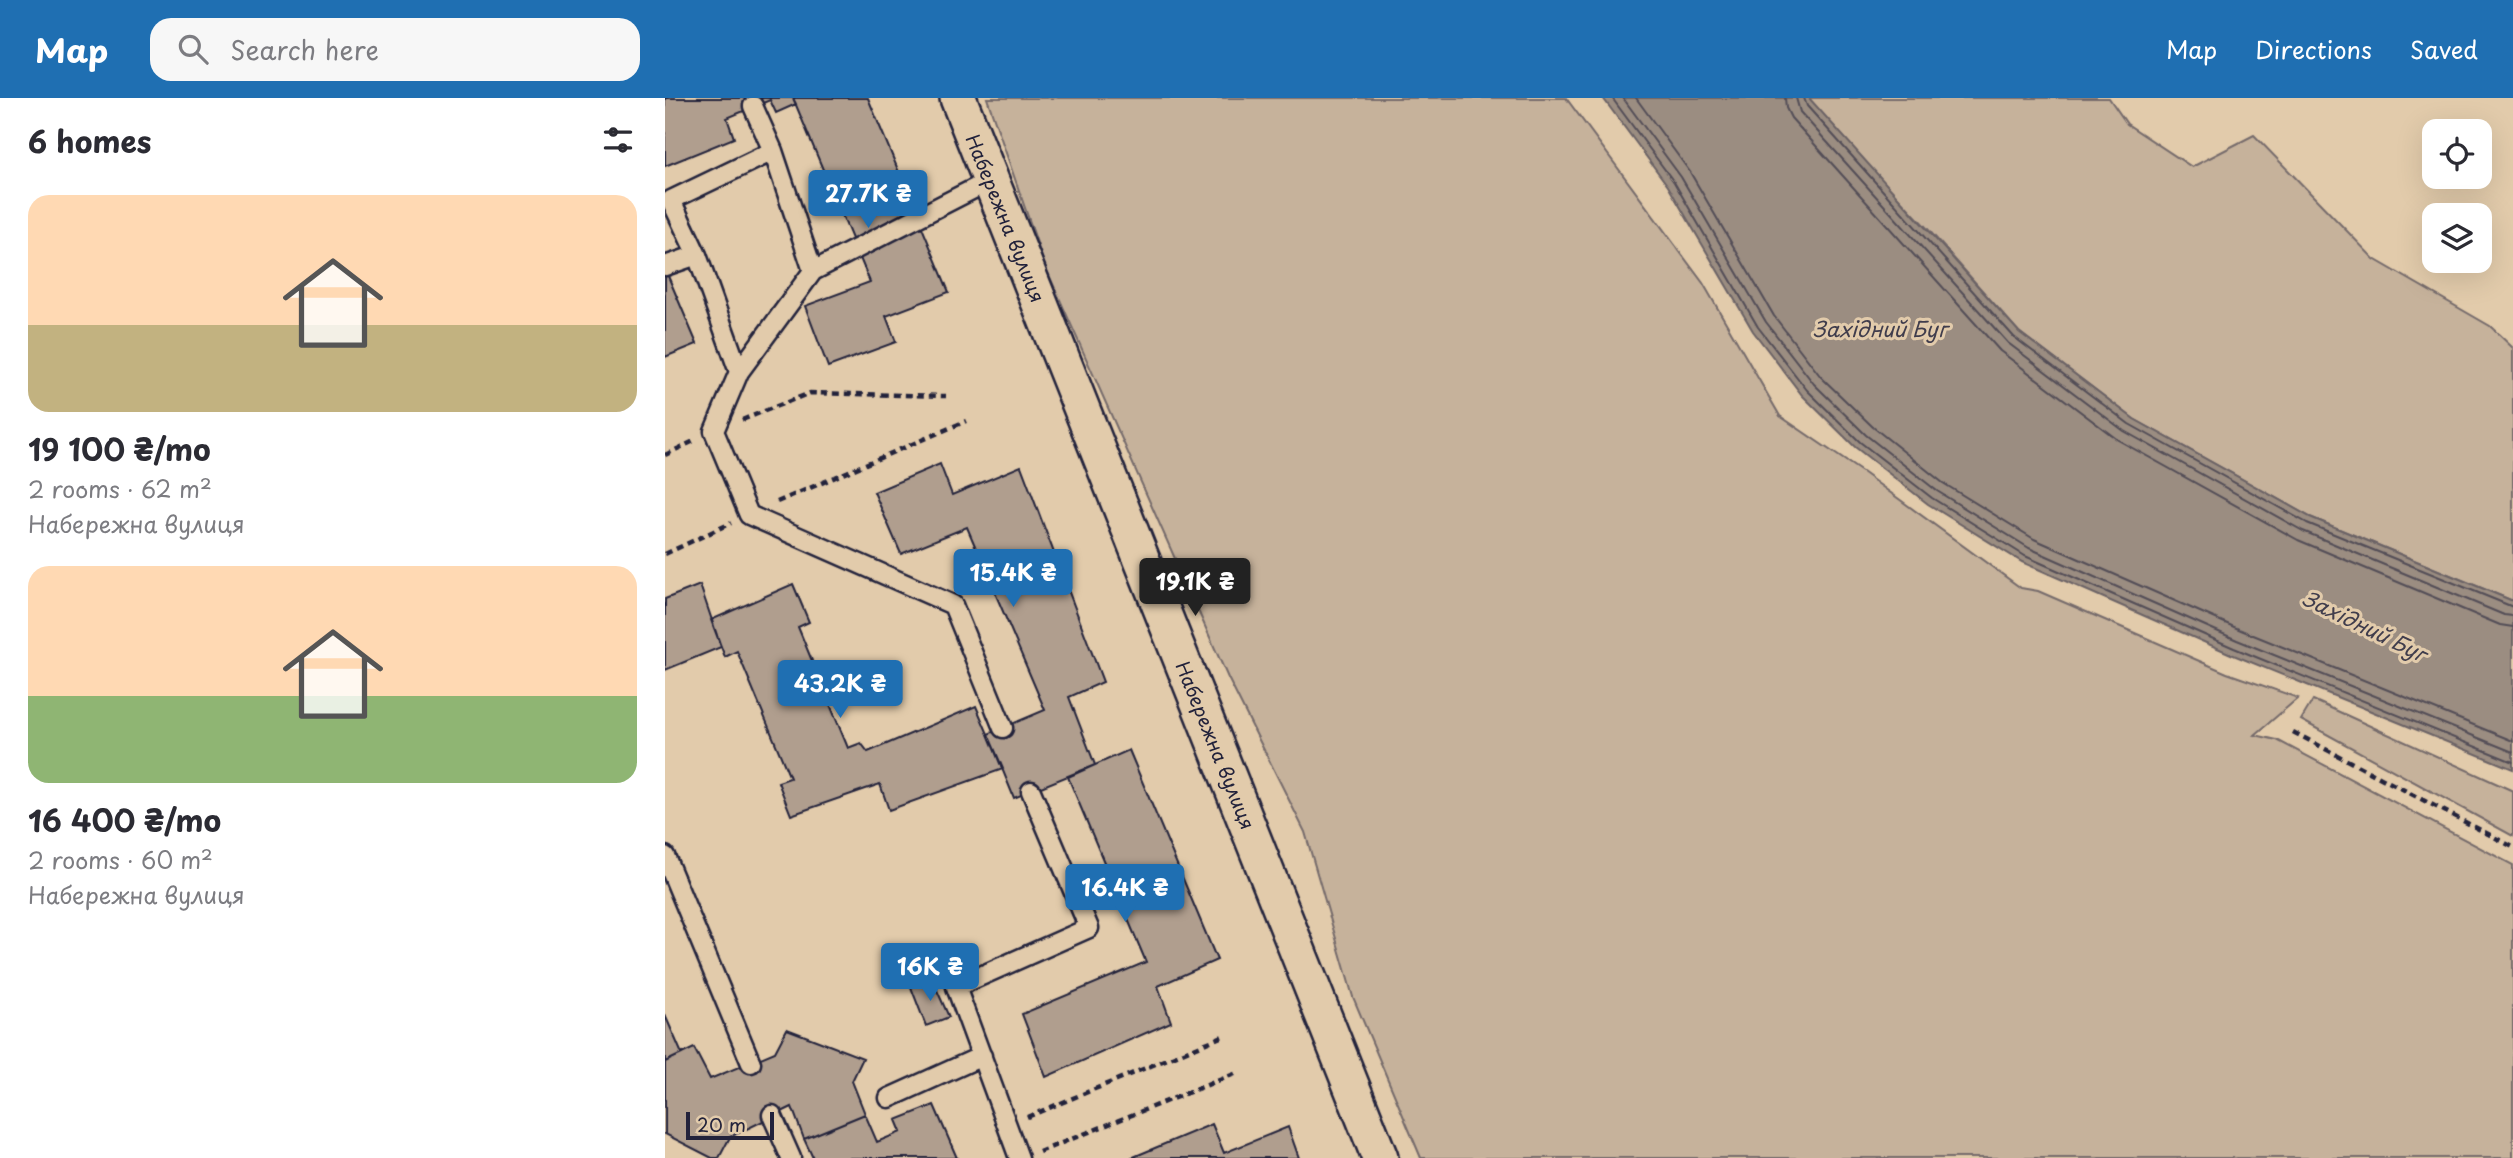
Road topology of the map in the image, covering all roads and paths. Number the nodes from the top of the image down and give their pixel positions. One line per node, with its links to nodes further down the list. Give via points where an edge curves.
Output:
1 (958, 98): 4 (street, Набережна вулиця)
2 (753, 106): 3 (lane)
3 (773, 151): 5 (lane, via 671,200); 7 (lane)
4 (991, 180): 7 (lane); 30 (street, Набережна вулиця)
5 (697, 255): 6 (lane); 8 (lane)
6 (665, 266)
7 (813, 271): 8 (lane)
8 (739, 372): 11 (lane)
9 (946, 396): 11 (path, via 810,393)
10 (966, 421): 13 (path)
11 (714, 431): 12 (path); 13 (lane)
12 (665, 455)
13 (749, 515): 14 (path); 15 (lane, via 953,606)
14 (665, 554)
15 (1003, 728)
16 (2293, 732): 18 (path)
17 (1031, 791): 21 (lane, via 1089,928 956,987)
18 (2513, 847)
19 (665, 856): 22 (lane)
20 (1223, 1036): 26 (path)
21 (982, 1056): 24 (lane); 26 (lane)
22 (751, 1063)
23 (1237, 1073): 27 (path)
24 (889, 1098)
25 (772, 1115): 28 (lane)
26 (1007, 1125): 29 (lane)
27 (1038, 1153)
28 (789, 1157)
29 (1019, 1158)
30 (1380, 1158)

